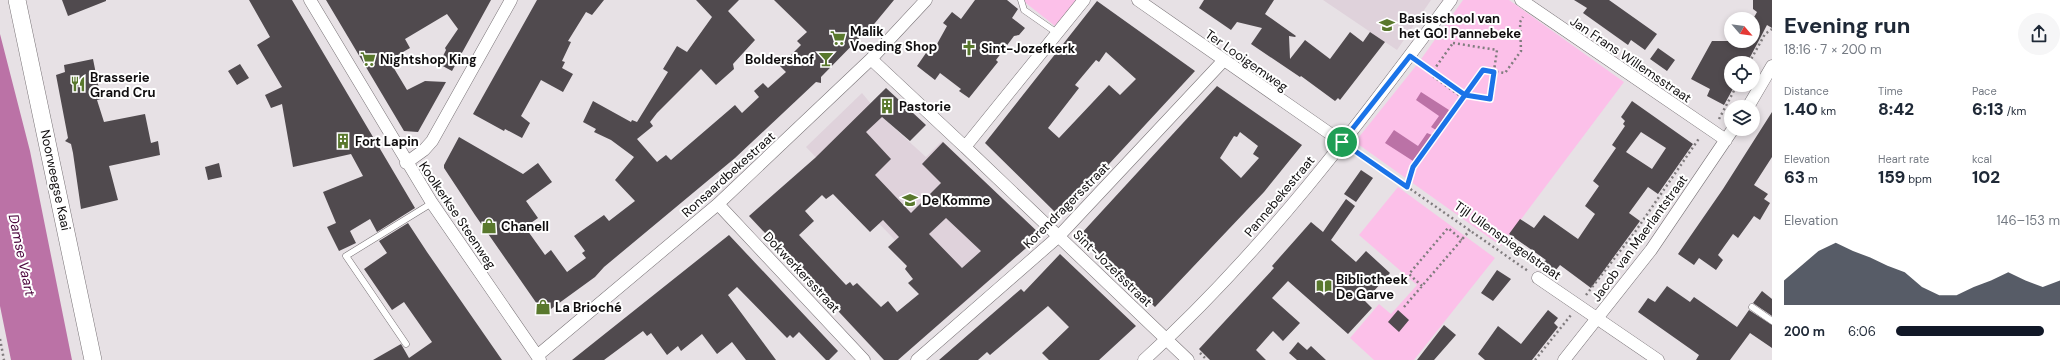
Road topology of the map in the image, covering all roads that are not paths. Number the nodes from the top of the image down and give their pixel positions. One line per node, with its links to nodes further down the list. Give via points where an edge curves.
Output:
1 (17, 0): 30 (main road, Noorweegse Kaai)
2 (310, 0): 19 (street, Koolkerkse Steenweg)
3 (511, 0): 19 (street, via 432,141)
4 (926, 0): 11 (street, Ronsaardbekestraat)
5 (1021, 0): 10 (lane, via 1024,10)
6 (1084, 0): 10 (street)
7 (1138, 0): 12 (street, Ter Looigemweg)
8 (1451, 0): 17 (street, Pannebekestraat)
9 (1526, 3): 16 (street, Jan Frans Willemsstraat)
10 (1057, 33): 18 (street)
11 (871, 59): 18 (street, Sint-Jozefsstraat); 21 (street, Ronsaardbekestraat)
12 (1224, 60): 17 (street, Ter Looigemweg); 22 (street, Korendragersstraat)
13 (1772, 66): 14 (street)
14 (1752, 100)
15 (1729, 136): 16 (street, Jacob van Maerlantstraat)
16 (1726, 140): 25 (street, Jacob van Maerlantstraat, via 1651,250)
17 (1342, 142): 27 (street, Pannebekestraat, via 1283,216)
18 (965, 147): 22 (street, Sint-Jozefsstraat)
19 (406, 163): 20 (street, Koolkerkse Steenweg)
20 (432, 203): 28 (lane, via 346,256); 29 (street, Koolkerkse Steenweg)
21 (718, 204): 29 (street, Ronsaardbekestraat); 31 (street, Dokwerkersstraat)
22 (1059, 236): 27 (street, Sint-Jozefsstraat); 32 (street, Korendragersstraat)
23 (1538, 278): 25 (street, Tijl Uilenspiegelstraat)
24 (1752, 307): 26 (lane)
25 (1598, 318): 35 (street, Jacob van Maerlantstraat); 36 (street, Tijl Uilenspiegelstraat)
26 (1772, 321)
27 (1167, 339): 33 (street, Pannebekestraat); 34 (street, Sint-Jozefsstraat)
28 (406, 344)
29 (538, 358)
30 (93, 360)
31 (864, 360)
32 (918, 360)
33 (1144, 360)
34 (1188, 360)
35 (1564, 360)
36 (1658, 360)

